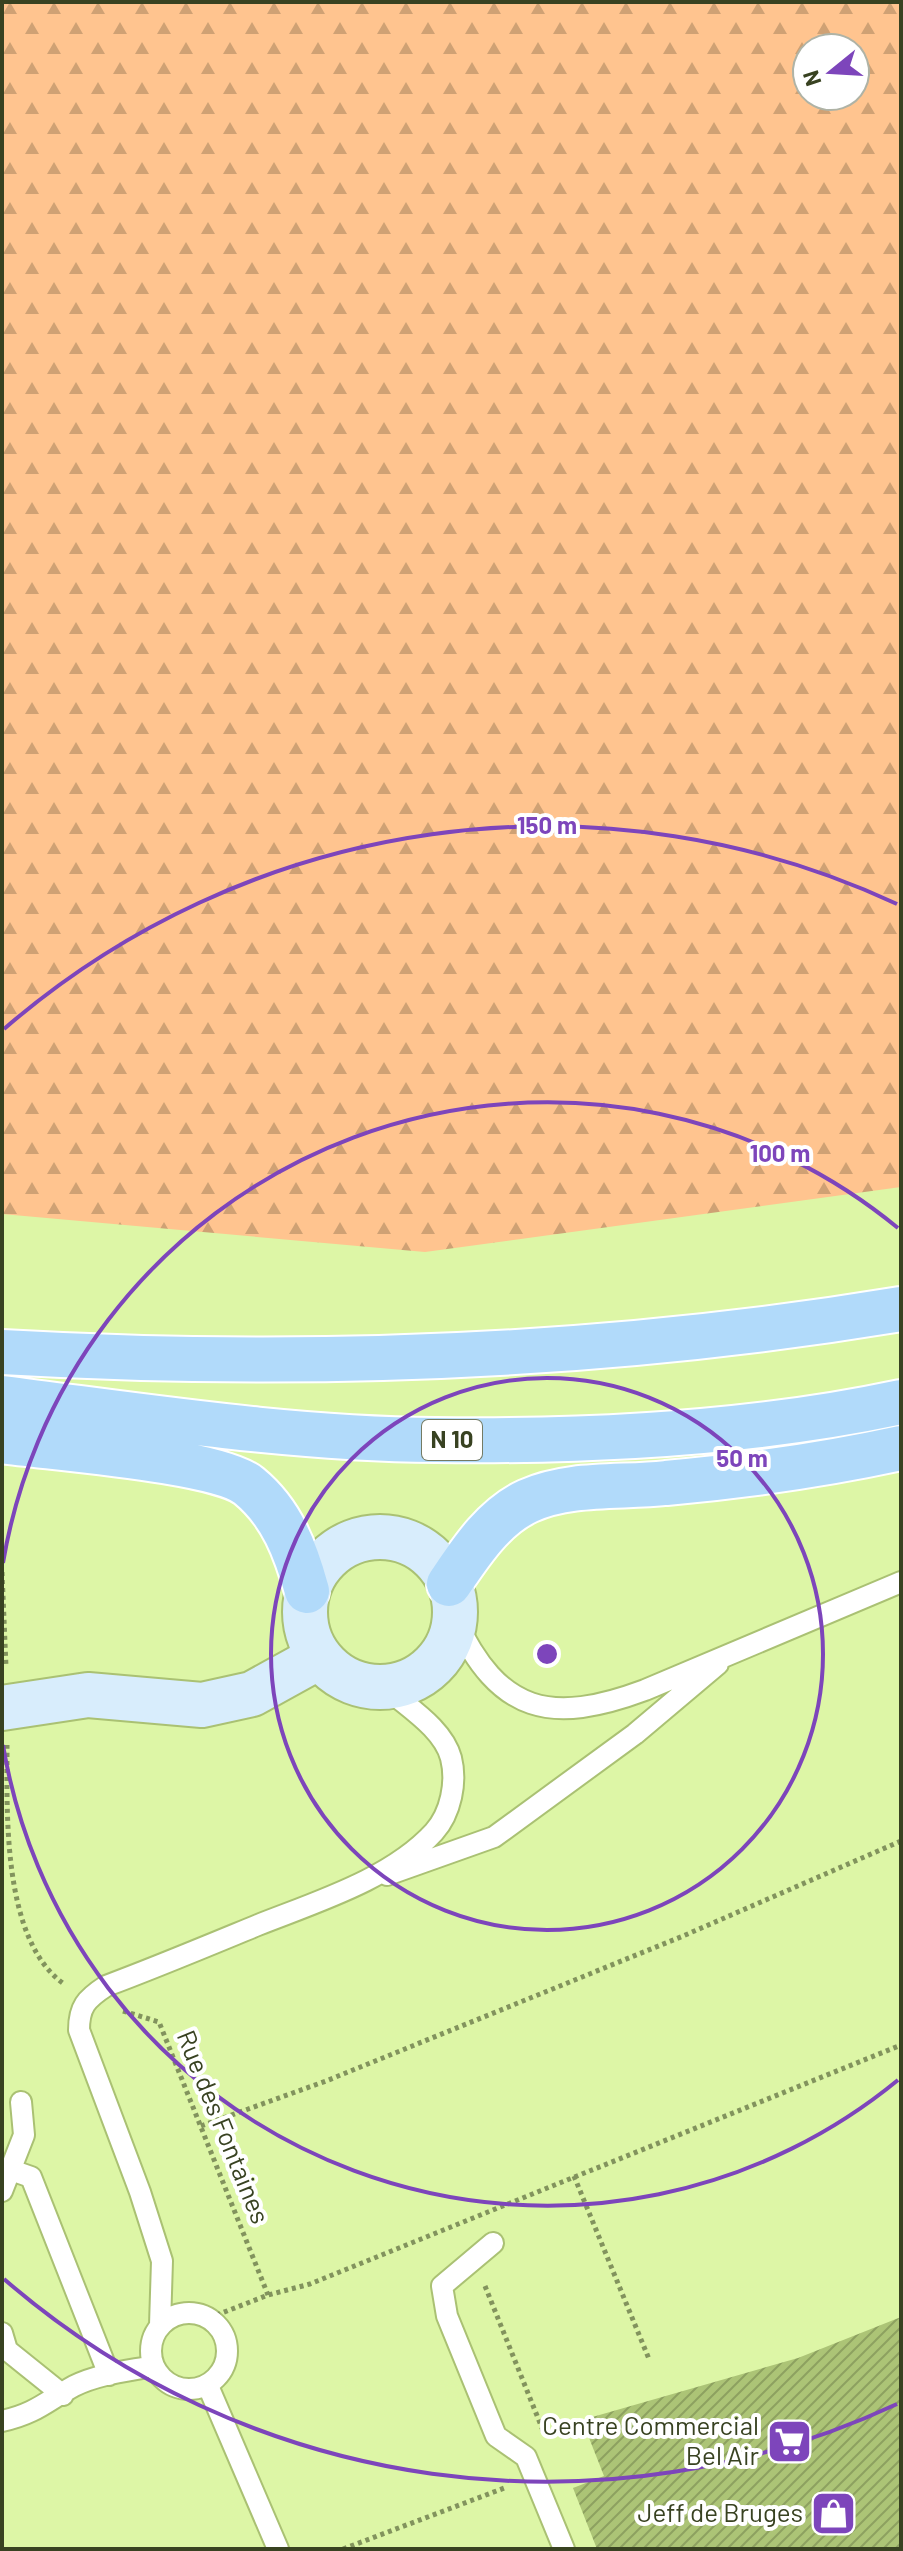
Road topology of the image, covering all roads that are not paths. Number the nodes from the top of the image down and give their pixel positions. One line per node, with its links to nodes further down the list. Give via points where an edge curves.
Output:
1 (901, 1309): 2 (main road, via 671,1341 442,1355 208,1359)
2 (2, 1352)
3 (2, 1398): 4 (main road, N 10, via 283,1431 435,1440 579,1438 726,1427)
4 (901, 1402)
5 (2, 1441): 8 (main road, via 209,1469 247,1484 280,1520)
6 (901, 1448): 9 (main road, via 739,1476 574,1488 528,1501 473,1548)
7 (901, 1582): 10 (lane)
8 (307, 1591): 9 (main road, via 333,1553 376,1537 398,1539 437,1564); 11 (main road, via 308,1637)
9 (452, 1602): 10 (lane, via 472,1656 500,1689 532,1704 566,1709 602,1706); 12 (main road, via 450,1640 439,1658 415,1678)
10 (736, 1649): 14 (lane, via 635,1734 494,1837)
11 (319, 1657): 12 (main road, via 337,1675); 13 (main road, via 252,1694 202,1705 88,1695)
12 (386, 1688): 14 (lane, via 441,1737 451,1757 454,1783 436,1830)
13 (4, 1707)
14 (349, 1890): 19 (lane, via 106,1986 85,2000 79,2013 79,2030 162,2261)
15 (21, 2102): 16 (lane, via 24,2135)
16 (11, 2170): 17 (lane); 22 (lane, via 31,2177)
17 (2, 2191)
18 (493, 2243): 27 (lane, via 442,2286 447,2316 496,2436 526,2457)
19 (160, 2325): 21 (lane, via 151,2345); 23 (lane, via 178,2314 209,2318 227,2341 225,2367)
20 (2, 2333): 24 (lane, via 7,2350)
21 (153, 2366): 22 (lane); 23 (lane, via 167,2383 186,2390)
22 (109, 2375): 24 (lane)
23 (208, 2386): 26 (lane)
24 (68, 2391): 25 (lane, via 29,2416)
25 (2, 2421)
26 (278, 2549)
27 (564, 2549)

